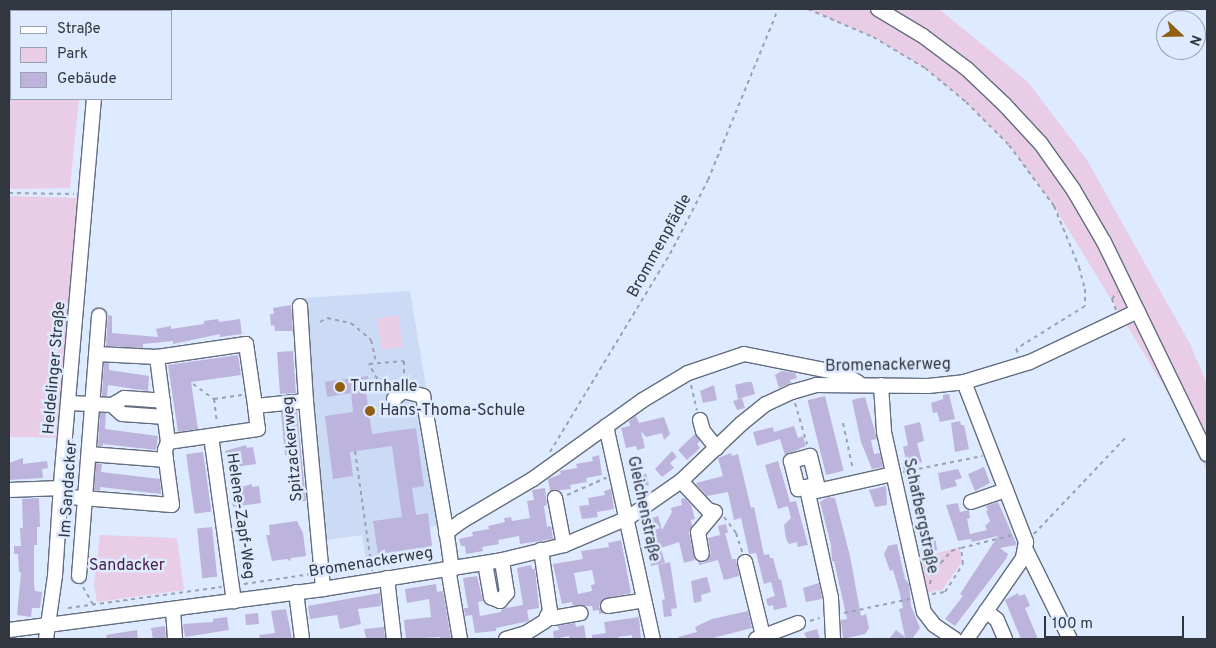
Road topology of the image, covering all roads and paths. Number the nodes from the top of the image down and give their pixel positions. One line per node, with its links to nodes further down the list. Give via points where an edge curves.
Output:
1 (778, 9): 41 (path, Brommenpfädle, via 708,180 670,254)
2 (808, 9): 13 (path, via 873,37 925,68 966,102 1009,146 1054,206 1079,267 1085,289 1085,306 1016,349)
3 (878, 9): 8 (street, via 923,36 967,69 1041,144 1073,189)
4 (94, 100): 6 (street, Heldelinger Straße)
5 (9, 193): 6 (path)
6 (86, 194): 26 (street, Heldelinger Straße)
7 (300, 306): 25 (street, Spitzackerweg)
8 (1138, 312): 16 (street, via 1030,362); 40 (street)
9 (99, 316): 11 (street)
10 (320, 322): 14 (path, via 327,318 351,322 371,340)
11 (96, 354): 12 (street); 27 (street)
12 (156, 357): 23 (street, via 246,344); 24 (street)
13 (1020, 359)
14 (376, 362): 21 (path, via 369,364 386,395); 21 (path, via 404,361 406,373)
15 (688, 373): 17 (street, via 744,354 844,374); 30 (path); 32 (street)
16 (964, 382): 19 (street, Bromenackerweg, via 928,386); 39 (street, Bromenackerweg)
17 (859, 383): 19 (street, Bromenackerweg); 20 (street, Bromenackerweg, via 816,385)
18 (193, 384): 22 (path)
19 (881, 385): 45 (street, Schafbergstraße, via 884,432)
20 (792, 392): 36 (street, Bromenackerweg, via 766,404); 42 (path)
21 (398, 395): 57 (street, via 423,396)
22 (214, 399): 23 (path); 33 (path)
23 (255, 400): 25 (street); 33 (street, via 258,429)
24 (163, 401): 28 (street, via 124,398); 29 (street)
25 (306, 402): 71 (street, Spitzackerweg)
26 (69, 403): 27 (street); 53 (street, Heldelinger Straße)
27 (93, 404): 28 (street); 38 (street, Im Sandacker)
28 (112, 405): 29 (street, via 122,414)
29 (165, 417): 35 (street)
30 (700, 420): 36 (street, via 703,431)
31 (843, 423): 47 (path)
32 (606, 426): 44 (street, Gleichenstraße); 57 (street, via 533,479)
33 (215, 436): 35 (street); 75 (street, Helene-Zapf-Weg)
34 (1127, 436): 58 (path)
35 (168, 442): 43 (street)
36 (717, 448): 46 (street, Bromenackerweg)
37 (355, 452): 68 (path)
38 (89, 454): 43 (street); 51 (street, Im Sandacker)
39 (992, 454): 45 (path); 49 (street, Bromenackerweg)
40 (1207, 454)
41 (547, 456)
42 (810, 456): 48 (street, via 816,484); 48 (street, via 791,461 798,489)
43 (166, 460): 51 (street, via 172,505)
44 (617, 472): 52 (path, via 571,495); 56 (street, Gleichenstraße)
45 (893, 474): 47 (street); 65 (street, Schafbergstraße)
46 (681, 481): 55 (street, via 708,510); 56 (street, Bromenackerweg)
47 (856, 482): 48 (street)
48 (807, 490): 87 (street)
49 (1006, 490): 54 (street); 58 (street, Bromenackerweg)
50 (9, 492): 53 (street)
51 (86, 498): 53 (street); 73 (street, Im Sandacker)
52 (556, 498): 59 (street)
53 (65, 499): 91 (street, Heldelinger Straße)
54 (971, 502)
55 (715, 512): 62 (street, via 698,532); 66 (path, via 726,518 736,534)
56 (628, 518): 59 (street, Bromenackerweg); 79 (street, Gleichenstraße)
57 (446, 534): 70 (street)
58 (1025, 542): 60 (path); 85 (street, via 1023,558); 103 (street, Bromenackerweg)
59 (564, 545): 61 (street, Bromenackerweg)
60 (961, 548): 69 (path, via 951,551); 78 (path, via 964,564 945,592)
61 (541, 550): 64 (street, Bromenackerweg); 88 (street, via 550,611)
62 (702, 554)
63 (434, 560): 68 (path, via 429,557)
64 (502, 560): 67 (street, Bromenackerweg); 67 (street, via 507,593 500,601 491,597)
65 (912, 561): 69 (path); 78 (street, Schafbergstraße)
66 (745, 562): 92 (street)
67 (485, 563): 70 (street, Bromenackerweg)
68 (371, 565): 71 (path, via 342,565); 74 (path)
69 (934, 567): 78 (path)
70 (452, 568): 72 (street, Bromenackerweg); 96 (street, via 450,574)
71 (321, 573): 75 (path); 76 (street, Spitzackerweg)
72 (388, 578): 74 (street, Bromenackerweg); 95 (street)
73 (80, 580): 81 (path)
74 (373, 581): 76 (street, Bromenackerweg)
75 (232, 586): 80 (street, Helene-Zapf-Weg); 81 (path)
76 (322, 589): 77 (street, Bromenackerweg)
77 (296, 592): 80 (street, Bromenackerweg); 94 (street)
78 (922, 596): 87 (path); 100 (street, Schafbergstraße, via 926,617)
79 (644, 600): 82 (street); 98 (street, Gleichenstraße)
80 (234, 601): 84 (street, Bromenackerweg)
81 (94, 606): 83 (path)
82 (608, 606)
83 (68, 608)
84 (173, 610): 91 (street, Bromenackerweg); 93 (street)
85 (986, 611): 101 (street); 102 (street, via 997,620)
86 (581, 613): 88 (street, via 553,618)
87 (832, 615): 89 (path); 99 (street)
88 (547, 616): 97 (street, via 545,621 526,633)
89 (798, 623): 92 (street)
90 (9, 630): 91 (street, Bromenackerweg)
91 (47, 632)
92 (759, 638)
93 (175, 639)
94 (302, 639)
95 (394, 639)
96 (460, 639)
97 (506, 639)
98 (653, 639)
99 (833, 639)
100 (955, 639)
101 (966, 639)
102 (1005, 639)
103 (1070, 639)

